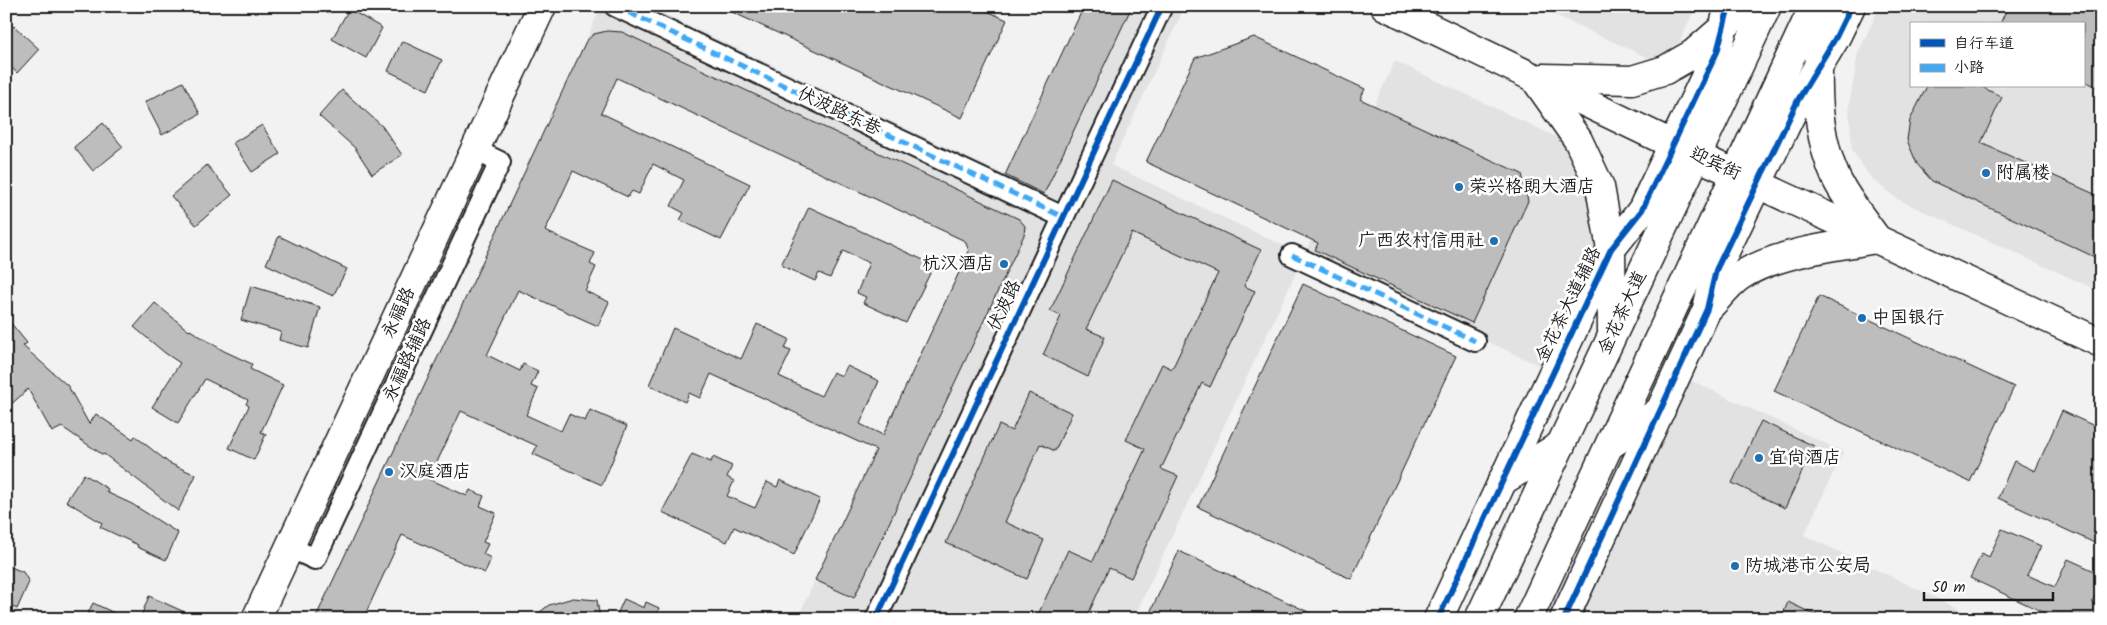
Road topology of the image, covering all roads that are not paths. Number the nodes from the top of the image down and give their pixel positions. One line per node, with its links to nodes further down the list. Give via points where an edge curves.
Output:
1 (542, 6): 27 (main road, 永福路)
2 (615, 6): 15 (street, 伏波路东巷)
3 (1162, 6): 15 (street, 伏波路)
4 (1386, 6): 12 (main road, 迎宾街)
5 (1744, 6): 10 (main road)
6 (1766, 6): 13 (main road, 金花茶大道)
7 (1814, 6): 14 (main road)
8 (1824, 6): 11 (main road)
9 (1851, 6): 11 (main road)
10 (1726, 17): 12 (main road, via 1693,54 1664,70 1632,80); 13 (main road, 金花茶大道辅路)
11 (1818, 68): 14 (main road); 16 (main road, via 1817,97 1822,139 1837,179)
12 (1534, 78): 13 (main road, 迎宾街); 17 (main road, via 1578,140 1593,171 1600,187)
13 (1685, 150): 14 (main road, 迎宾街); 17 (main road, 金花茶大道辅路); 20 (main road, 金花茶大道)
14 (1747, 179): 16 (main road, 迎宾街); 19 (main road, via 1716,270); 25 (main road)
15 (1063, 217): 28 (street, 伏波路)
16 (1876, 239): 19 (main road, via 1807,251 1764,265 1740,277); 22 (main road, 迎宾街)
17 (1611, 250): 20 (main road); 26 (main road, 金花茶大道辅路)
18 (1292, 255): 21 (street)
19 (1707, 309): 23 (main road)
20 (1612, 337): 24 (main road, 金花茶大道)
21 (1475, 341)
22 (2101, 343)
23 (1661, 410): 25 (main road); 32 (main road)
24 (1561, 445): 26 (main road); 30 (main road, 金花茶大道)
25 (1609, 446): 31 (main road)
26 (1502, 482): 29 (main road, 金花茶大道辅路)
27 (256, 619)
28 (876, 619)
29 (1438, 619)
30 (1479, 619)
31 (1528, 619)
32 (1564, 619)

